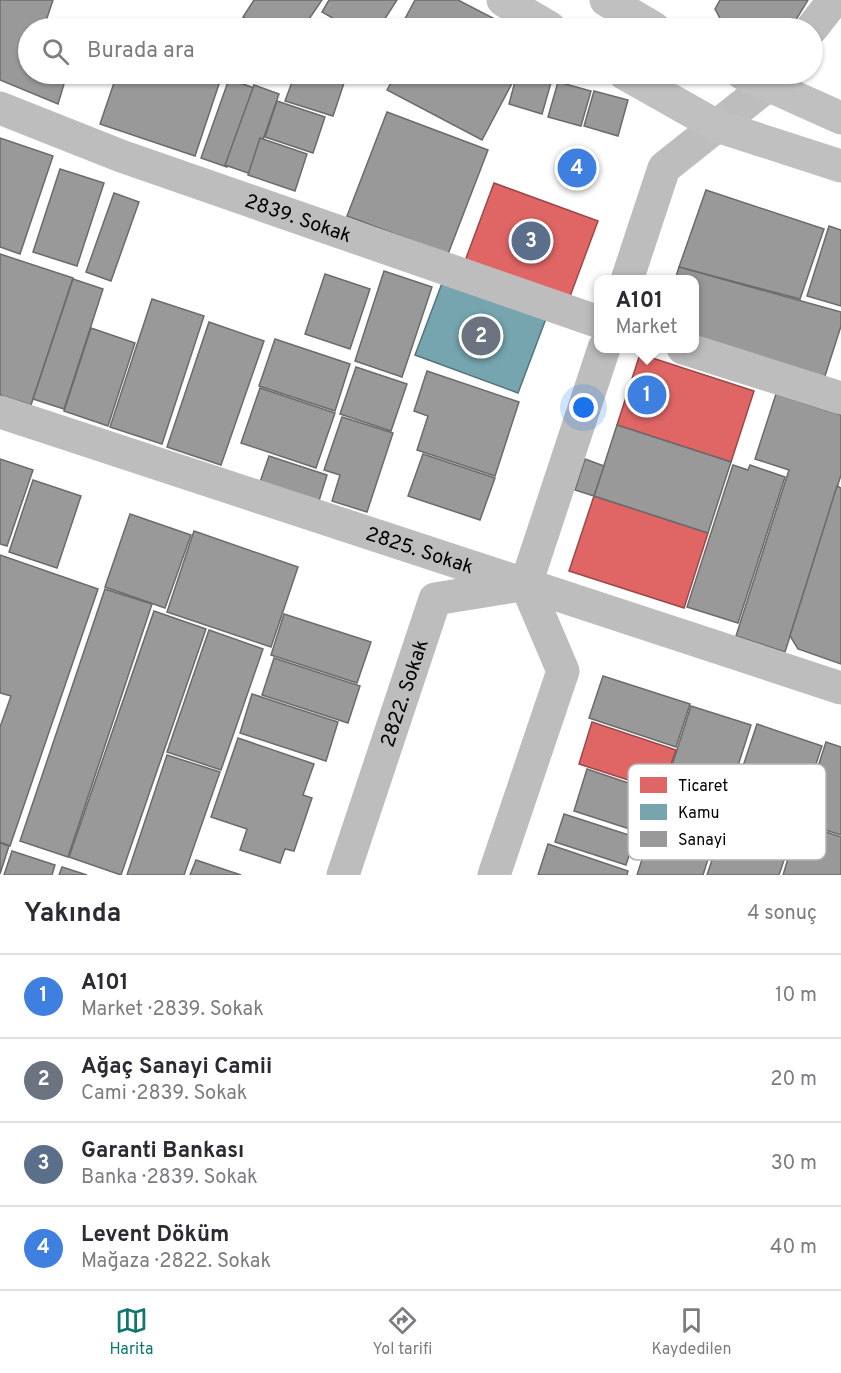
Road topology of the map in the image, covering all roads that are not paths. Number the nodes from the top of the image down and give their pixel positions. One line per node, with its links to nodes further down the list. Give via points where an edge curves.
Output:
1 (503, 0): 4 (main road)
2 (606, 0): 5 (main road)
3 (834, 0): 6 (street)
4 (533, 18)
5 (637, 18)
6 (820, 18)
7 (643, 84): 12 (main road)
8 (756, 84): 12 (street)
9 (774, 84): 11 (main road)
10 (0, 108): 15 (street, 2839. Sokak, via 121,156)
11 (841, 118)
12 (717, 126): 13 (main road); 14 (street, via 664,168)
13 (841, 166)
14 (628, 275)
15 (594, 320)
16 (602, 353): 20 (street)
17 (698, 353): 18 (street)
18 (841, 398)
19 (0, 412): 20 (street, 2825. Sokak)
20 (526, 584): 21 (street, 2825. Sokak); 22 (street, 2822. Sokak, via 435,598); 23 (street, via 563,671)
21 (841, 688)
22 (343, 875)
23 (495, 875)

